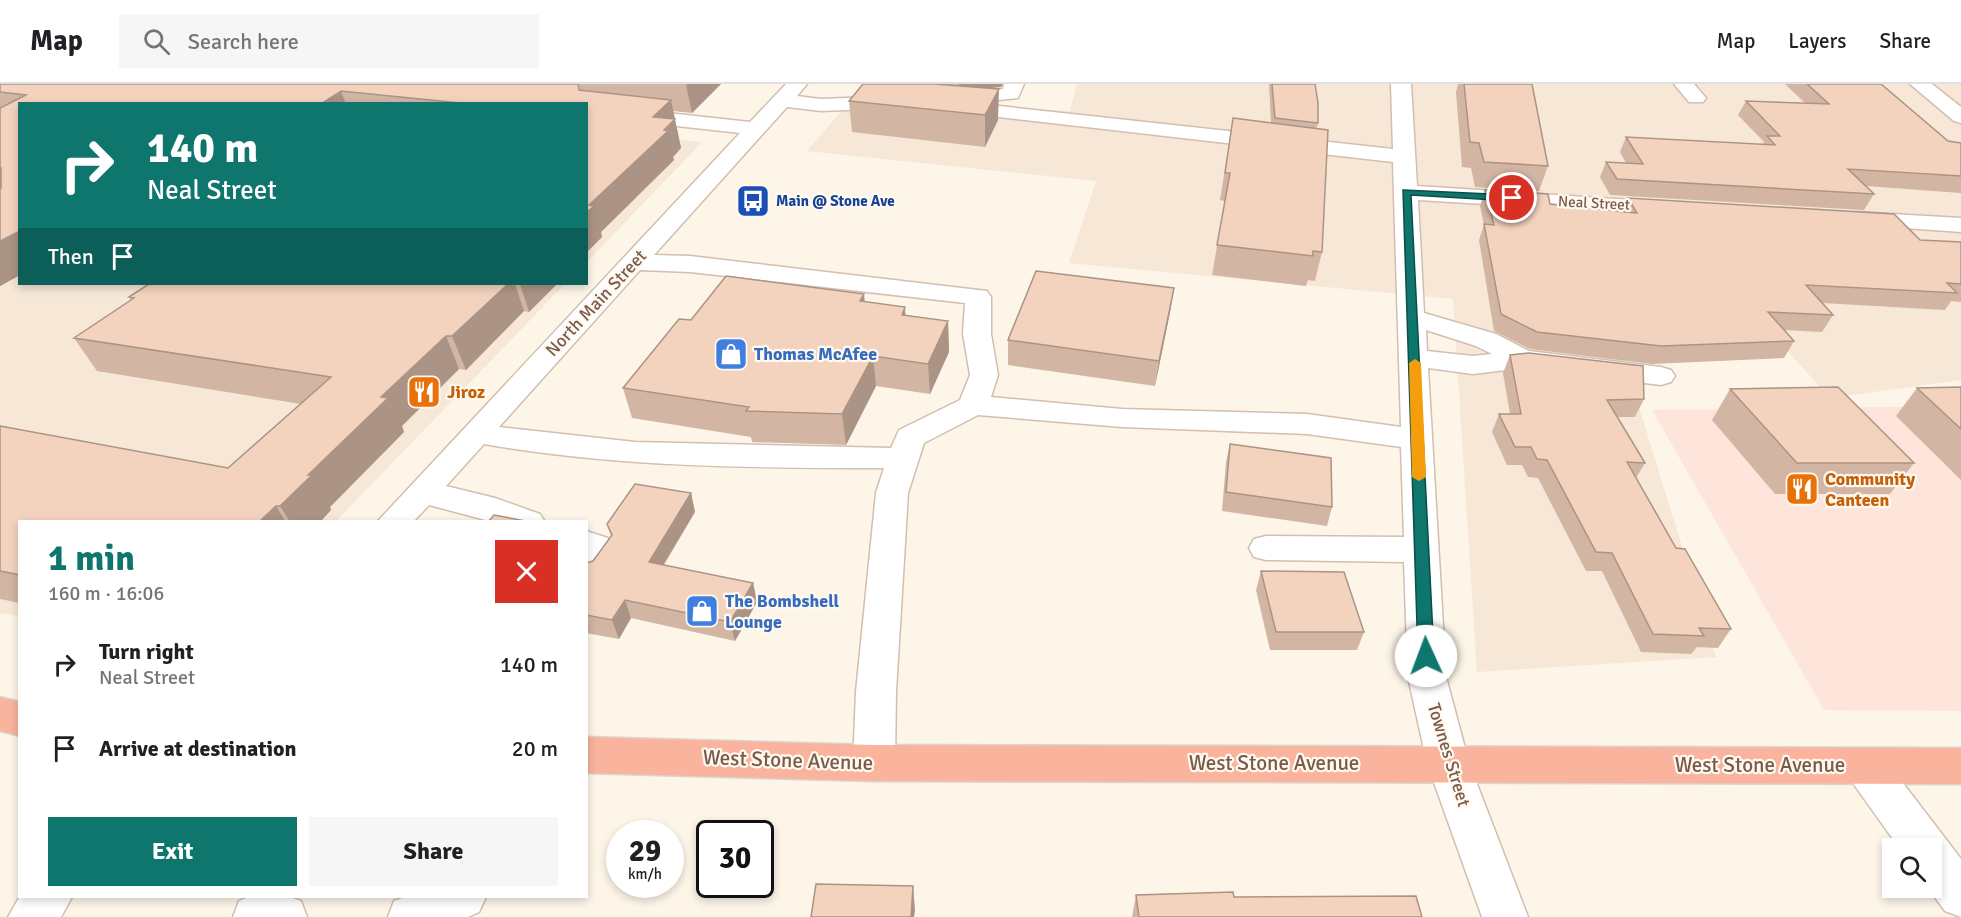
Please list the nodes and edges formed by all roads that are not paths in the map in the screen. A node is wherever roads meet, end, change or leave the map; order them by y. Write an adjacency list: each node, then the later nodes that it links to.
1 (1014, 84): 6 (street)
2 (1401, 84): 10 (street, Townes Street)
3 (1920, 84): 8 (street)
4 (794, 89): 5 (street); 6 (street); 9 (street, North Main Street)
5 (895, 92)
6 (928, 101): 10 (street)
7 (588, 110): 9 (street)
8 (1961, 117)
9 (756, 129): 15 (street, North Main Street)
10 (1404, 158): 11 (street, Townes Street)
11 (1406, 192): 12 (street, Neal Street); 16 (street, Townes Street)
12 (1690, 209)
13 (1833, 218): 14 (street)
14 (1961, 225)
15 (633, 262): 20 (street); 21 (street, North Main Street)
16 (1413, 318): 17 (street, Townes Street); 18 (street)
17 (1415, 358): 18 (street); 22 (street, Townes Street)
18 (1522, 359): 19 (street)
19 (1661, 376)
20 (974, 405): 22 (street); 23 (street)
21 (476, 434): 23 (street); 24 (street, North Main Street)
22 (1418, 439): 29 (street, Townes Street)
23 (904, 458): 34 (street)
24 (422, 492): 25 (street, North Main Street); 26 (street)
25 (396, 520)
26 (522, 520)
27 (588, 544): 30 (street)
28 (1266, 548): 29 (street)
29 (1422, 550): 35 (street, Townes Street)
30 (588, 566)
31 (0, 714): 32 (highway)
32 (18, 718)
33 (588, 755): 34 (highway, West Stone Avenue)
34 (874, 763): 35 (highway, West Stone Avenue)
35 (1448, 763): 36 (highway, West Stone Avenue); 47 (street, Townes Street)
36 (1865, 766): 37 (highway, West Stone Avenue); 38 (street)
37 (1961, 766)
38 (1918, 838)
39 (1942, 870): 40 (street)
40 (1961, 896)
41 (48, 898): 43 (street)
42 (461, 898): 46 (street)
43 (31, 917)
44 (256, 917): 45 (street)
45 (284, 917)
46 (411, 917)
47 (1504, 917)

